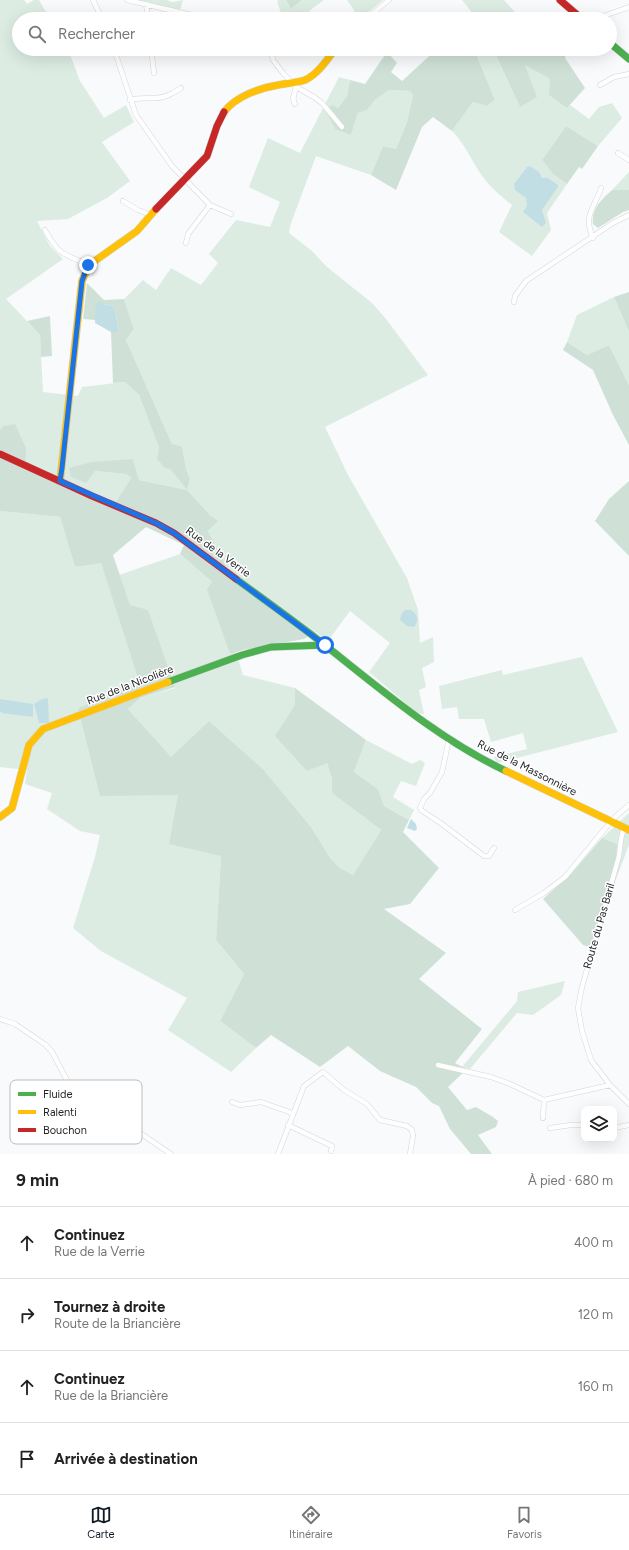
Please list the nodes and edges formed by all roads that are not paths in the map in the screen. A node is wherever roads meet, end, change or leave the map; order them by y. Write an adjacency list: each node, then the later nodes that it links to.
1 (93, 0): 7 (street)
2 (127, 0): 5 (street)
3 (389, 0): 10 (street)
4 (560, 0): 11 (street)
5 (146, 4): 8 (street); 9 (street)
6 (629, 7): 12 (street)
7 (99, 12)
8 (147, 12)
9 (180, 12)
10 (374, 12)
11 (574, 12)
12 (615, 12)
13 (617, 49): 18 (street)
14 (116, 56): 24 (street)
15 (153, 56): 19 (street)
16 (272, 56): 21 (street)
17 (329, 56): 21 (street)
18 (629, 59)
19 (154, 72)
20 (629, 74): 22 (street)
21 (294, 85): 25 (street); 26 (street); 29 (street)
22 (600, 85)
23 (181, 88): 24 (street)
24 (130, 100): 29 (street)
25 (295, 104)
26 (342, 127)
27 (618, 153): 28 (street)
28 (629, 160)
29 (185, 179): 32 (street); 34 (street)
30 (601, 188): 37 (street)
31 (122, 201): 34 (street)
32 (210, 206): 33 (street); 38 (street)
33 (231, 214)
34 (151, 215): 39 (street)
35 (629, 215): 37 (street)
36 (46, 230): 39 (street)
37 (593, 238): 40 (street)
38 (186, 243)
39 (88, 265): 42 (street)
40 (514, 302)
41 (0, 454): 42 (street, Rue de la Verrie)
42 (60, 481): 43 (street, Rue de la Verrie)
43 (325, 645): 44 (street, Rue de la Massonnière); 46 (street, Rue de la Nicolière)
44 (449, 739): 47 (street, Rue de la Massonnière); 49 (street)
45 (629, 805): 47 (street)
46 (0, 817)
47 (612, 821): 48 (street, Rue de la Massonnière); 50 (street)
48 (626, 828): 54 (street, Route du Pas Baril)
49 (494, 848)
50 (515, 910)
51 (0, 1019): 53 (street)
52 (438, 1065): 55 (street)
53 (67, 1080)
54 (610, 1085): 55 (street); 57 (street, Route du Pas Baril)
55 (544, 1100): 59 (street)
56 (232, 1102): 58 (street)
57 (629, 1104)
58 (292, 1113): 60 (street); 69 (street)
59 (543, 1118)
60 (288, 1125): 66 (street); 68 (street)
61 (629, 1125): 63 (street)
62 (581, 1126): 64 (street)
63 (617, 1127)
64 (550, 1128)
65 (142, 1134): 67 (street)
66 (331, 1151)
67 (171, 1154)
68 (278, 1154)
69 (410, 1154)

